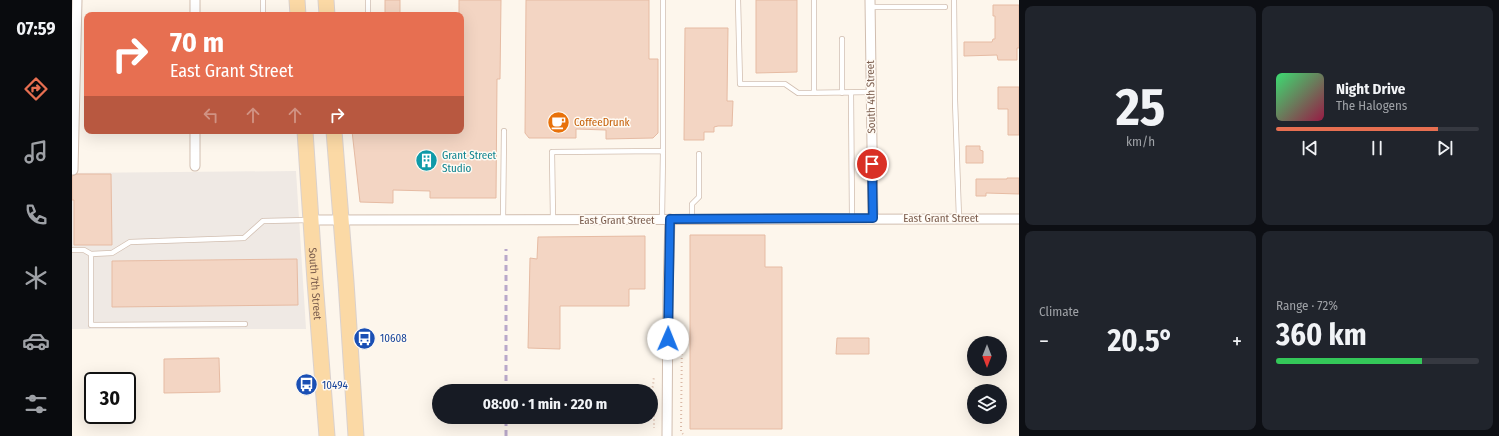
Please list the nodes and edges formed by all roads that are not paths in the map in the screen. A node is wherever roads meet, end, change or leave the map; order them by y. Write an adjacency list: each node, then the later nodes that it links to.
1 (77, 0): 18 (street)
2 (195, 0): 13 (street)
3 (263, 0): 14 (lane)
4 (297, 0): 15 (main road)
5 (326, 0): 16 (main road)
6 (368, 0): 17 (lane)
7 (663, 0): 28 (lane)
8 (738, 0): 21 (lane)
9 (814, 0): 21 (lane)
10 (954, 0): 34 (lane)
11 (870, 4): 12 (lane); 20 (street, South 4th Street)
12 (945, 7)
13 (195, 12)
14 (263, 12)
15 (298, 12)
16 (327, 12)
17 (368, 12)
18 (74, 33): 31 (street)
19 (842, 39): 22 (lane)
20 (871, 92): 23 (lane); 33 (street, South 4th Street)
21 (814, 93): 22 (lane)
22 (842, 93): 23 (lane)
23 (851, 93): 32 (lane)
24 (504, 131): 40 (lane)
25 (195, 134): 30 (street)
26 (305, 134): 39 (main road, South 7th Street)
27 (334, 134): 35 (main road)
28 (663, 151): 36 (lane); 41 (lane)
29 (700, 154): 37 (lane)
30 (195, 166)
31 (73, 170)
32 (852, 218): 33 (street, East Grant Street); 37 (street, East Grant Street)
33 (873, 218): 34 (street, East Grant Street)
34 (959, 218): 38 (street, East Grant Street)
35 (341, 219): 39 (street, East Grant Street); 40 (street, East Grant Street); 46 (main road)
36 (666, 219): 37 (street, East Grant Street); 41 (street, East Grant Street); 47 (street)
37 (692, 219)
38 (1019, 219)
39 (311, 220): 43 (lane); 45 (main road, South 7th Street)
40 (503, 220): 41 (street, East Grant Street)
41 (553, 220)
42 (72, 250): 43 (lane)
43 (91, 254): 44 (lane)
44 (245, 324)
45 (327, 436)
46 (356, 436)
47 (668, 436)

